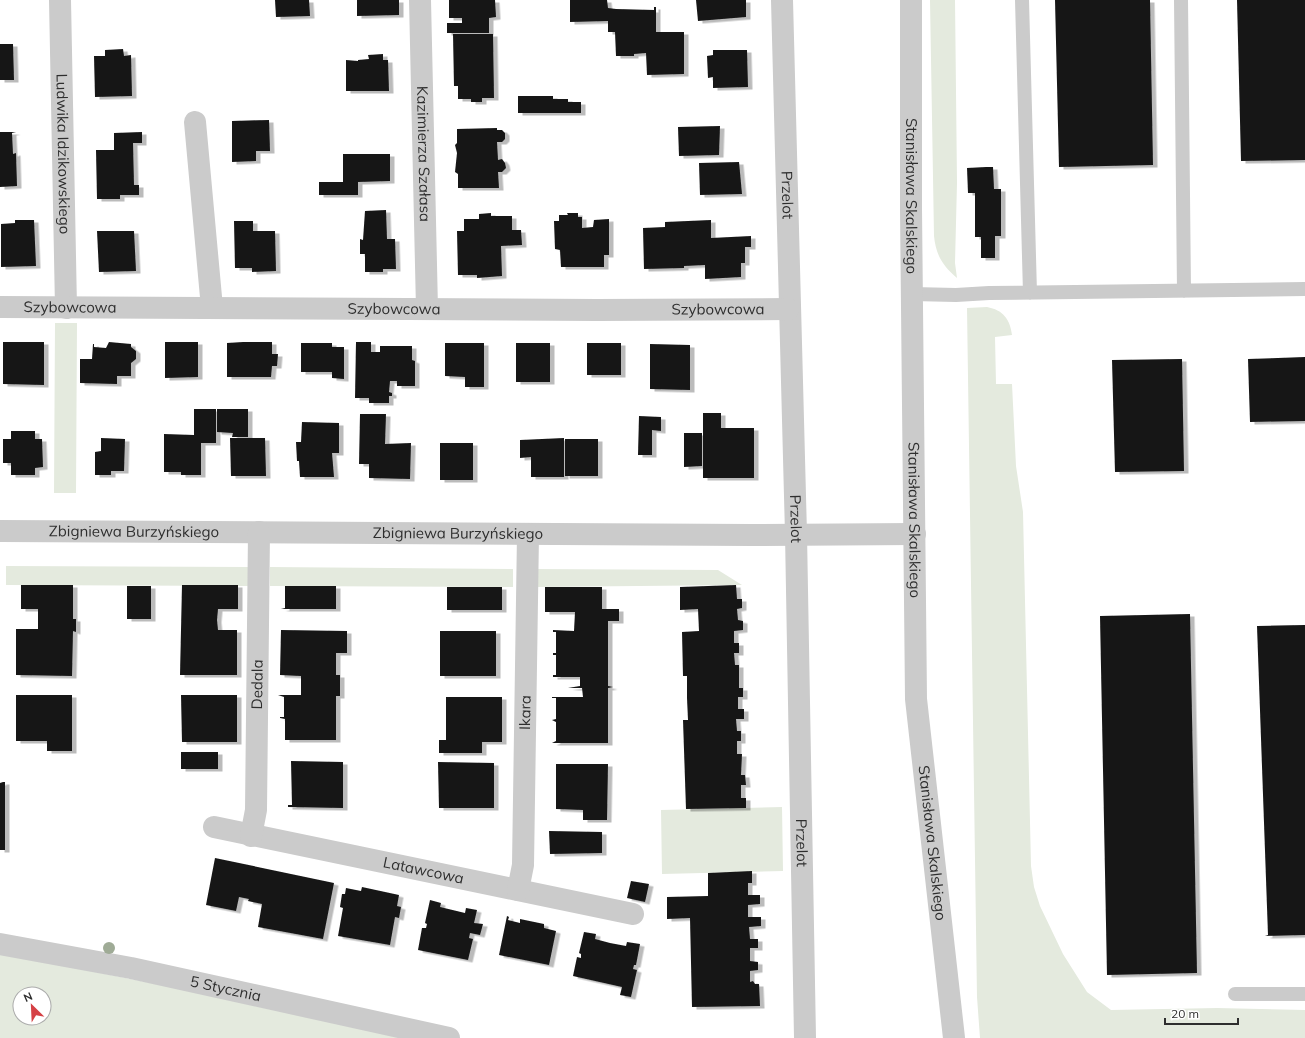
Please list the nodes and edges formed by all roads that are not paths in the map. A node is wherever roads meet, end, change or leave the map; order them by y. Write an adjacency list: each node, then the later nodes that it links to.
1 (60, 0): 13 (street, Ludwika Idzikowskiego)
2 (420, 0): 15 (street, Kazimierza Szałasa)
3 (782, 0): 16 (street, Przelot)
4 (911, 0): 11 (street, Stanisława Skalskiego)
5 (1022, 0): 10 (lane)
6 (1181, 0): 9 (lane)
7 (195, 122): 14 (street)
8 (1305, 289): 9 (lane)
9 (1184, 291): 10 (lane)
10 (1030, 293): 11 (lane)
11 (912, 294): 21 (street, Stanisława Skalskiego)
12 (0, 307): 13 (street, Szybowcowa)
13 (66, 308): 14 (street, Szybowcowa)
14 (212, 308): 15 (street, Szybowcowa)
15 (427, 309): 16 (street, Szybowcowa)
16 (788, 309): 20 (street, Przelot)
17 (0, 531): 18 (street, Zbigniewa Burzyńskiego)
18 (259, 532): 19 (street, Zbigniewa Burzyńskiego); 23 (street, Dedala)
19 (528, 534): 20 (street, Zbigniewa Burzyńskiego); 24 (street, Ikara)
20 (796, 534): 21 (street, Zbigniewa Burzyńskiego); 30 (street, Przelot)
21 (915, 534): 31 (street, Stanisława Skalskiego)
22 (214, 827): 23 (street, Latawcowa)
23 (250, 836): 24 (street, Latawcowa)
24 (518, 890): 25 (street, Latawcowa)
25 (633, 914)
26 (0, 944): 29 (street, 5 Stycznia)
27 (1235, 994): 28 (lane)
28 (1305, 994)
29 (449, 1038)
30 (805, 1038)
31 (954, 1038)

